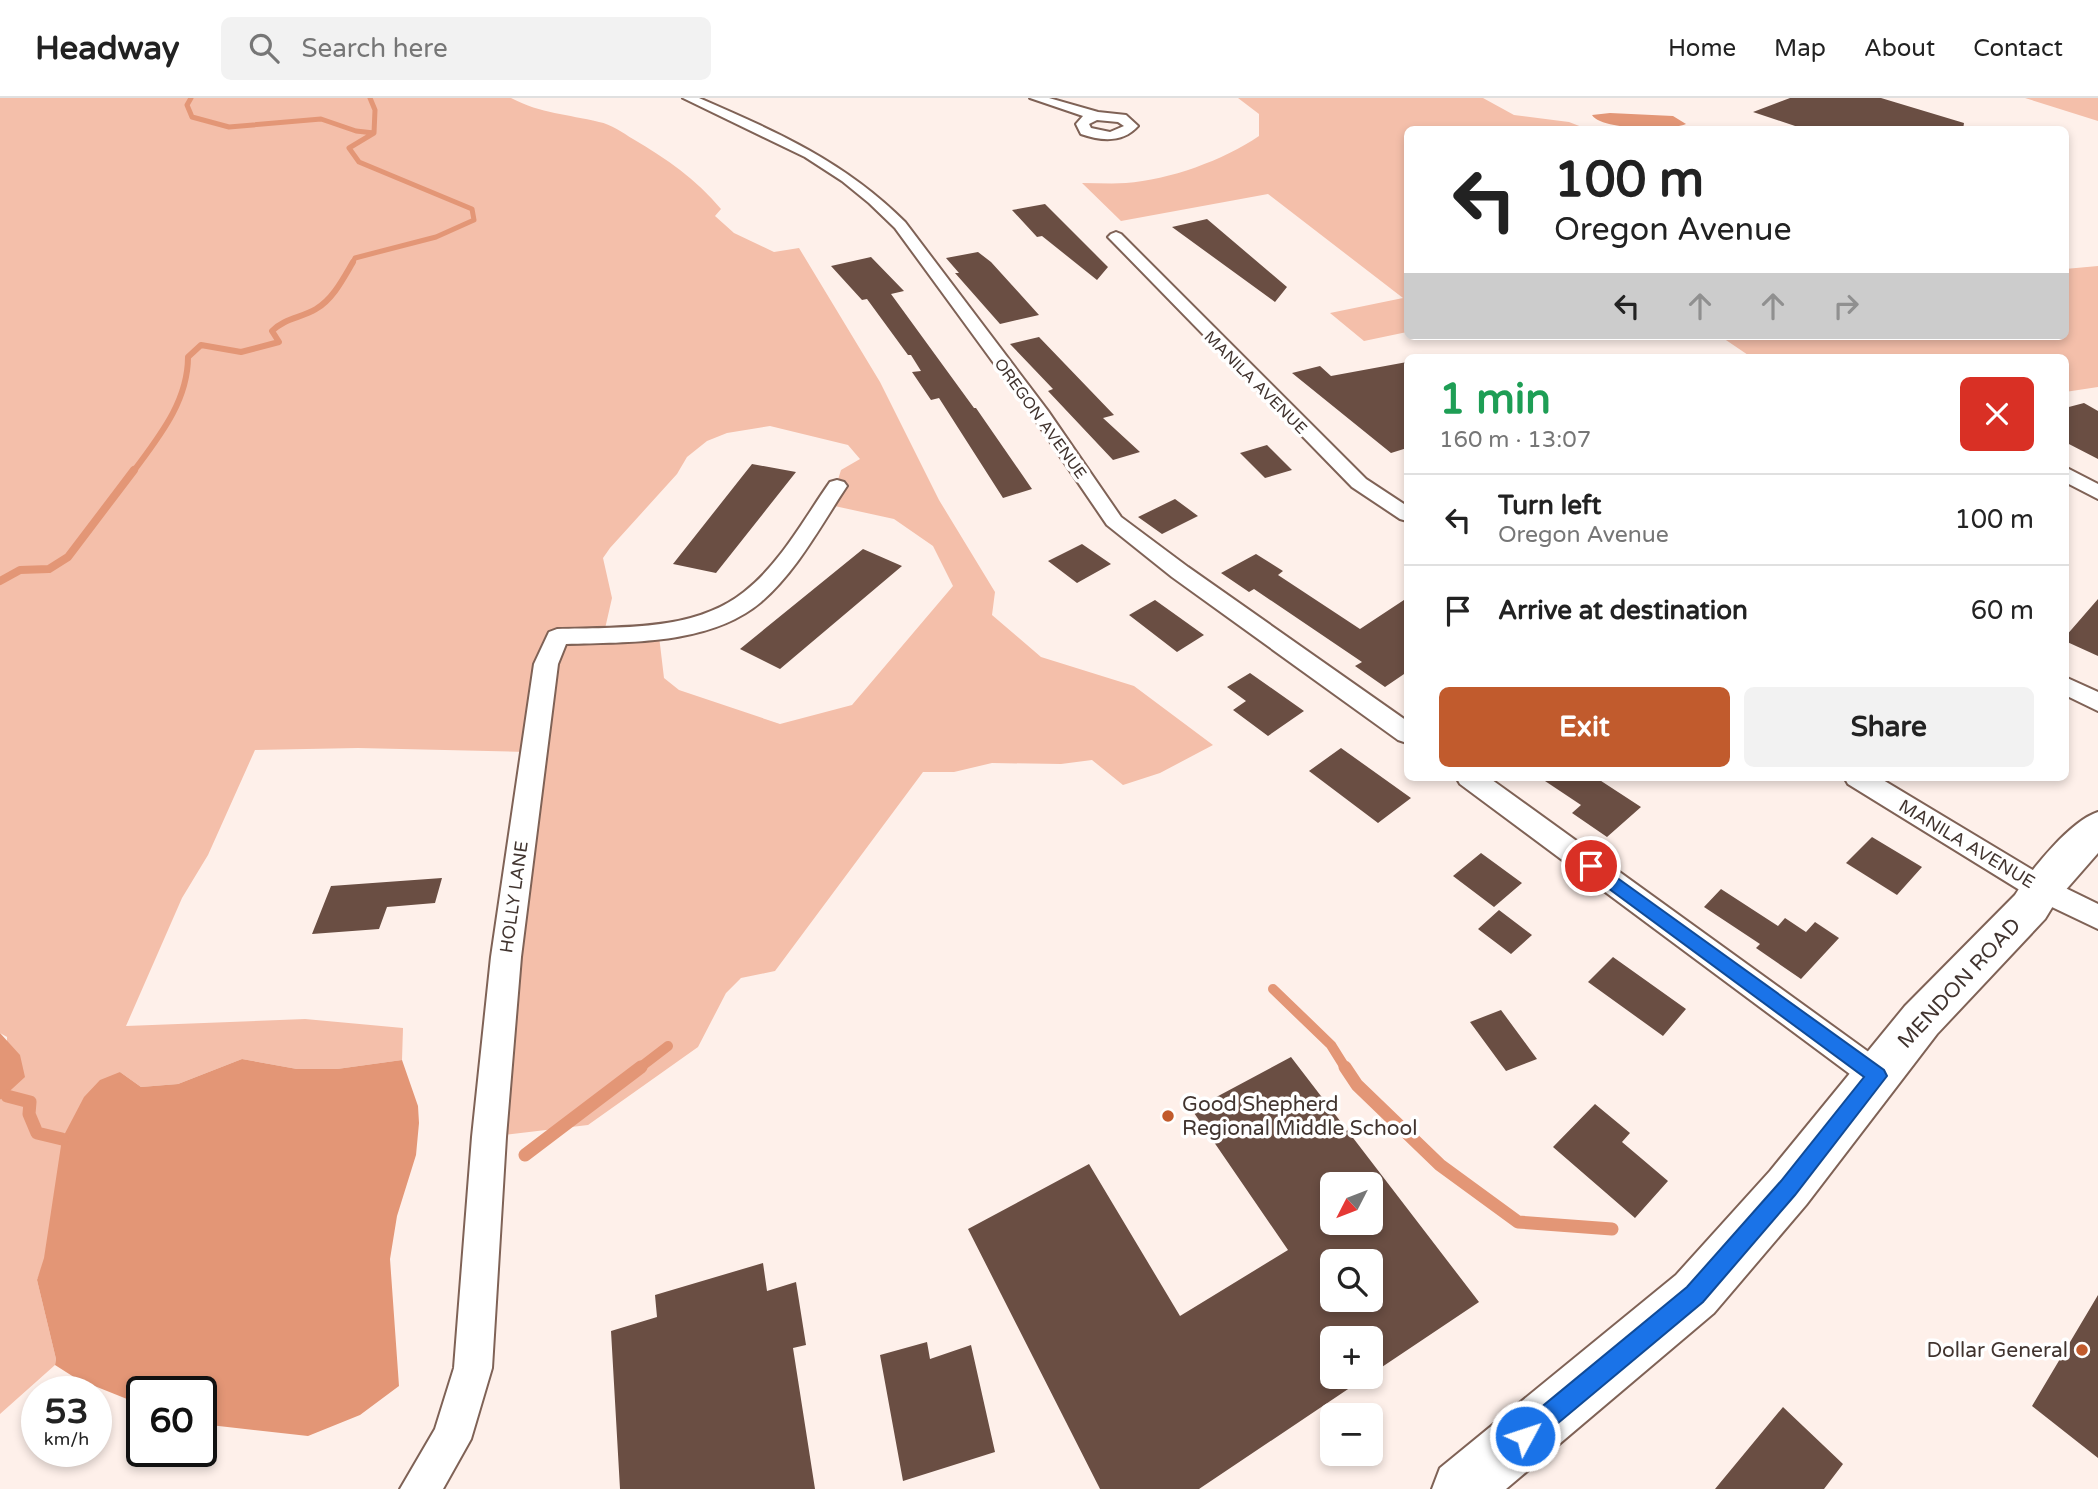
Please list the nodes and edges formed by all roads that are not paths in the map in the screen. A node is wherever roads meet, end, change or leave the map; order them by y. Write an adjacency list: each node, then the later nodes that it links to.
1 (688, 98): 11 (street, OREGON AVENUE)
2 (1036, 98): 3 (street)
3 (1097, 116)
4 (1116, 237): 8 (street, MANILA AVENUE)
5 (2069, 475): 7 (street)
6 (836, 486): 18 (street, HOLLY LANE)
7 (2098, 493)
8 (1404, 513)
9 (2069, 687): 10 (street)
10 (2098, 702)
11 (1404, 732)
12 (1474, 781): 17 (street)
13 (1864, 781): 15 (street, MANILA AVENUE)
14 (2098, 827): 15 (main road, MENDON ROAD)
15 (2041, 889): 16 (street, MANILA AVENUE); 17 (main road, MENDON ROAD)
16 (2098, 917)
17 (1877, 1076): 19 (main road, MENDON ROAD)
18 (419, 1489)
19 (1461, 1489)

